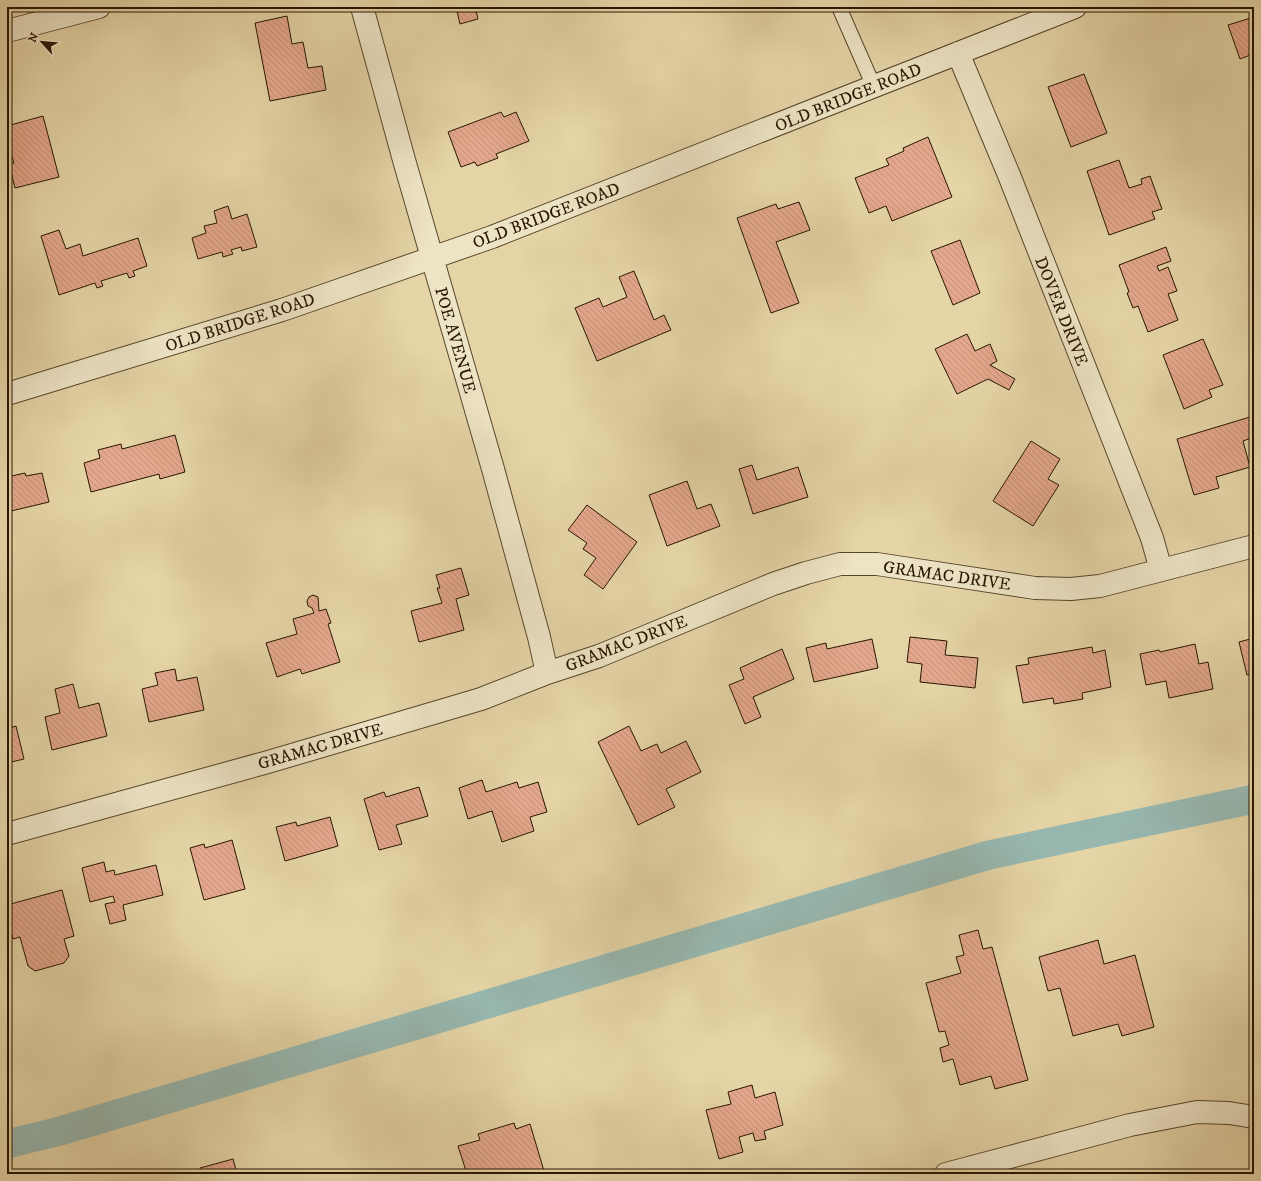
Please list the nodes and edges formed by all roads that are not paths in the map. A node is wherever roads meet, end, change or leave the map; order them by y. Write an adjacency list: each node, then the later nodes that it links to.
1 (99, 7): 5 (street)
2 (362, 7): 8 (street, POE AVENUE)
3 (839, 7): 7 (lane)
4 (1075, 7): 6 (street, OLD BRIDGE ROAD)
5 (7, 31)
6 (958, 54): 7 (street, OLD BRIDGE ROAD); 11 (street, DOVER DRIVE)
7 (874, 87): 8 (street, OLD BRIDGE ROAD)
8 (433, 257): 9 (street, OLD BRIDGE ROAD); 12 (street, POE AVENUE)
9 (7, 394)
10 (1254, 546): 11 (street, GRAMAC DRIVE)
11 (1161, 570): 12 (street, GRAMAC DRIVE)
12 (546, 673): 13 (street, GRAMAC DRIVE)
13 (7, 834)
14 (1254, 1117): 15 (street)
15 (946, 1174)

